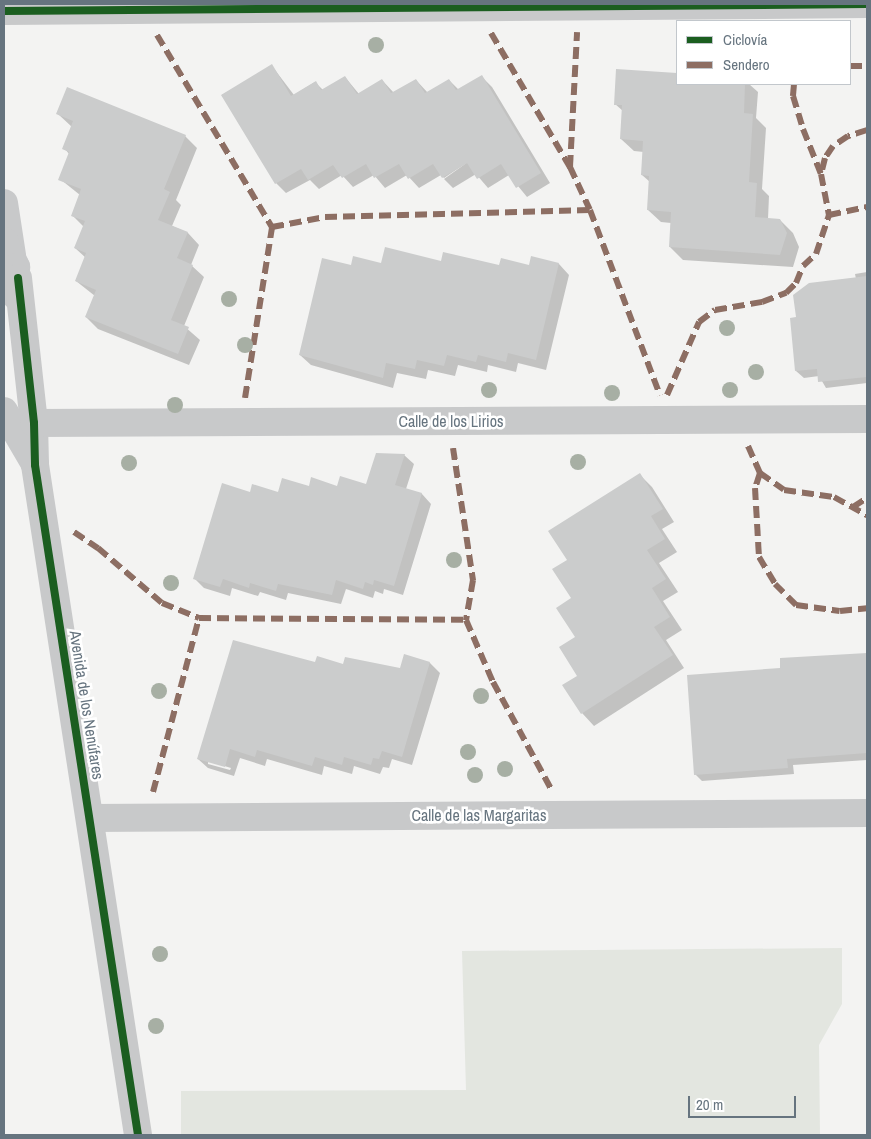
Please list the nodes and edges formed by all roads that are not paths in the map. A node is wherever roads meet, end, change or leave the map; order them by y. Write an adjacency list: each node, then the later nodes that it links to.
1 (867, 4): 2 (street)
2 (82, 7): 3 (street)
3 (4, 11)
4 (4, 203): 5 (street, Avenida de los Nenúfares)
5 (11, 258): 6 (street); 9 (street, Avenida de los Nenúfares)
6 (4, 322)
7 (4, 411): 10 (street, Avenida de los Nenúfares)
8 (867, 419): 9 (street, Calle de los Lirios)
9 (34, 423): 10 (street, Avenida de los Nenúfares)
10 (35, 465): 12 (street, Avenida de los Nenúfares)
11 (867, 812): 12 (street, Calle de las Margaritas)
12 (90, 818): 13 (street, Avenida de los Nenúfares)
13 (138, 1135)

